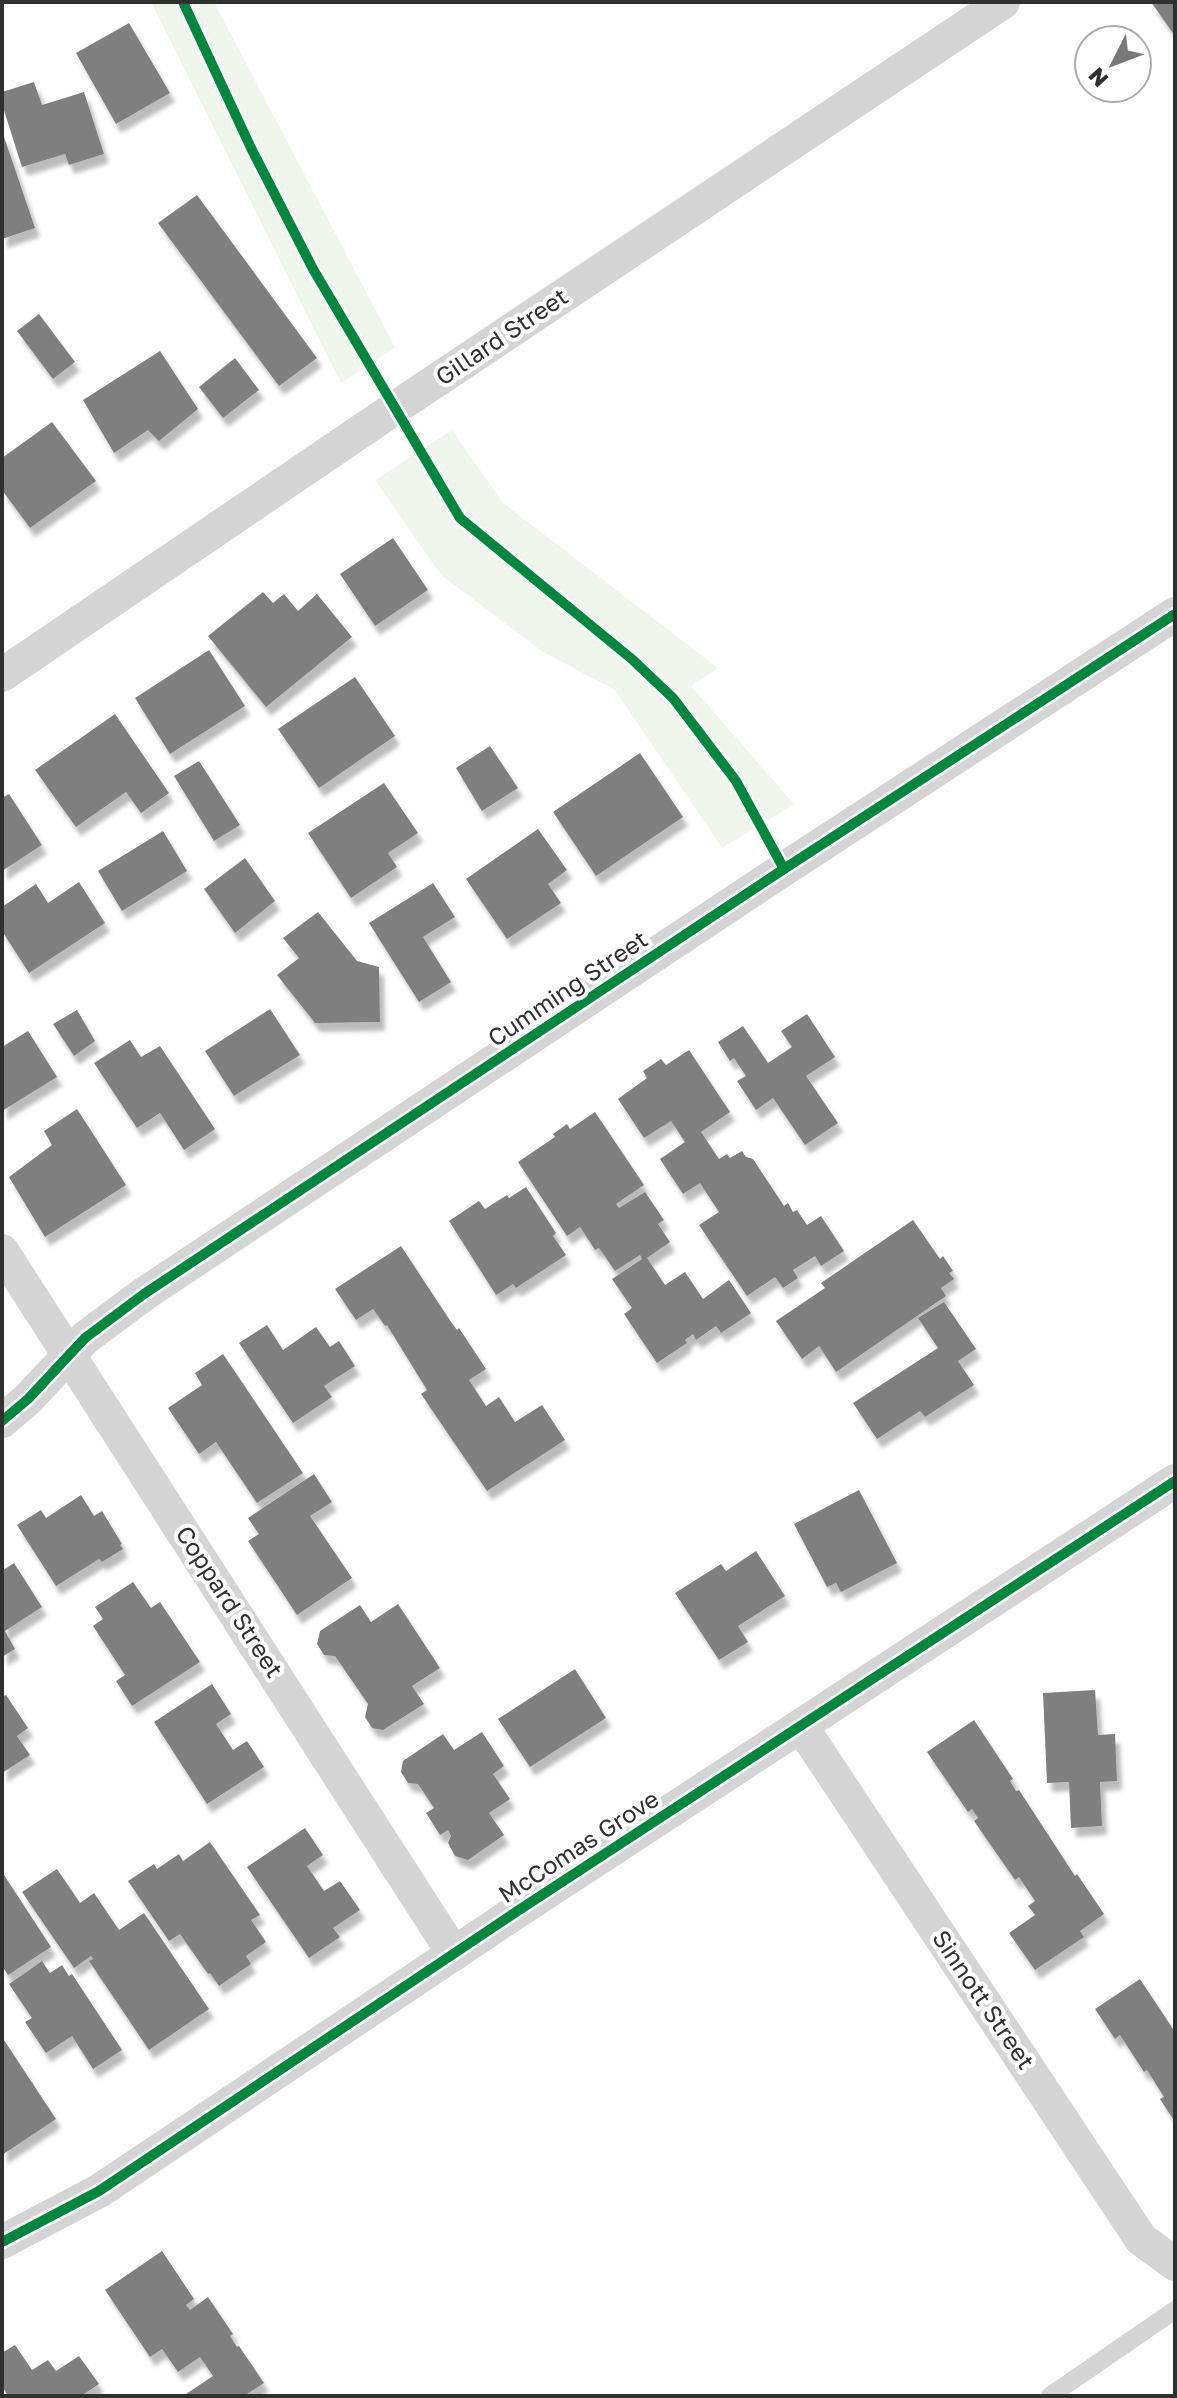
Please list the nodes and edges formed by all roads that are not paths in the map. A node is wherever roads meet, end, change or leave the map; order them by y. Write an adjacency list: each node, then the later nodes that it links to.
1 (1003, 2): 3 (street, Gillard Street)
2 (1175, 614): 5 (street, Cumming Street)
3 (2, 675)
4 (2, 1251): 5 (street, Coppard Street)
5 (68, 1355): 6 (street, Cumming Street); 9 (street, Coppard Street)
6 (2, 1421)
7 (1175, 1481): 8 (street, McComas Grove)
8 (801, 1726): 9 (street, McComas Grove); 11 (street, Sinnott Street)
9 (454, 1954): 10 (street, McComas Grove)
10 (2, 2242)
11 (1175, 2264)
12 (1175, 2310): 13 (lane)
13 (1050, 2396)

